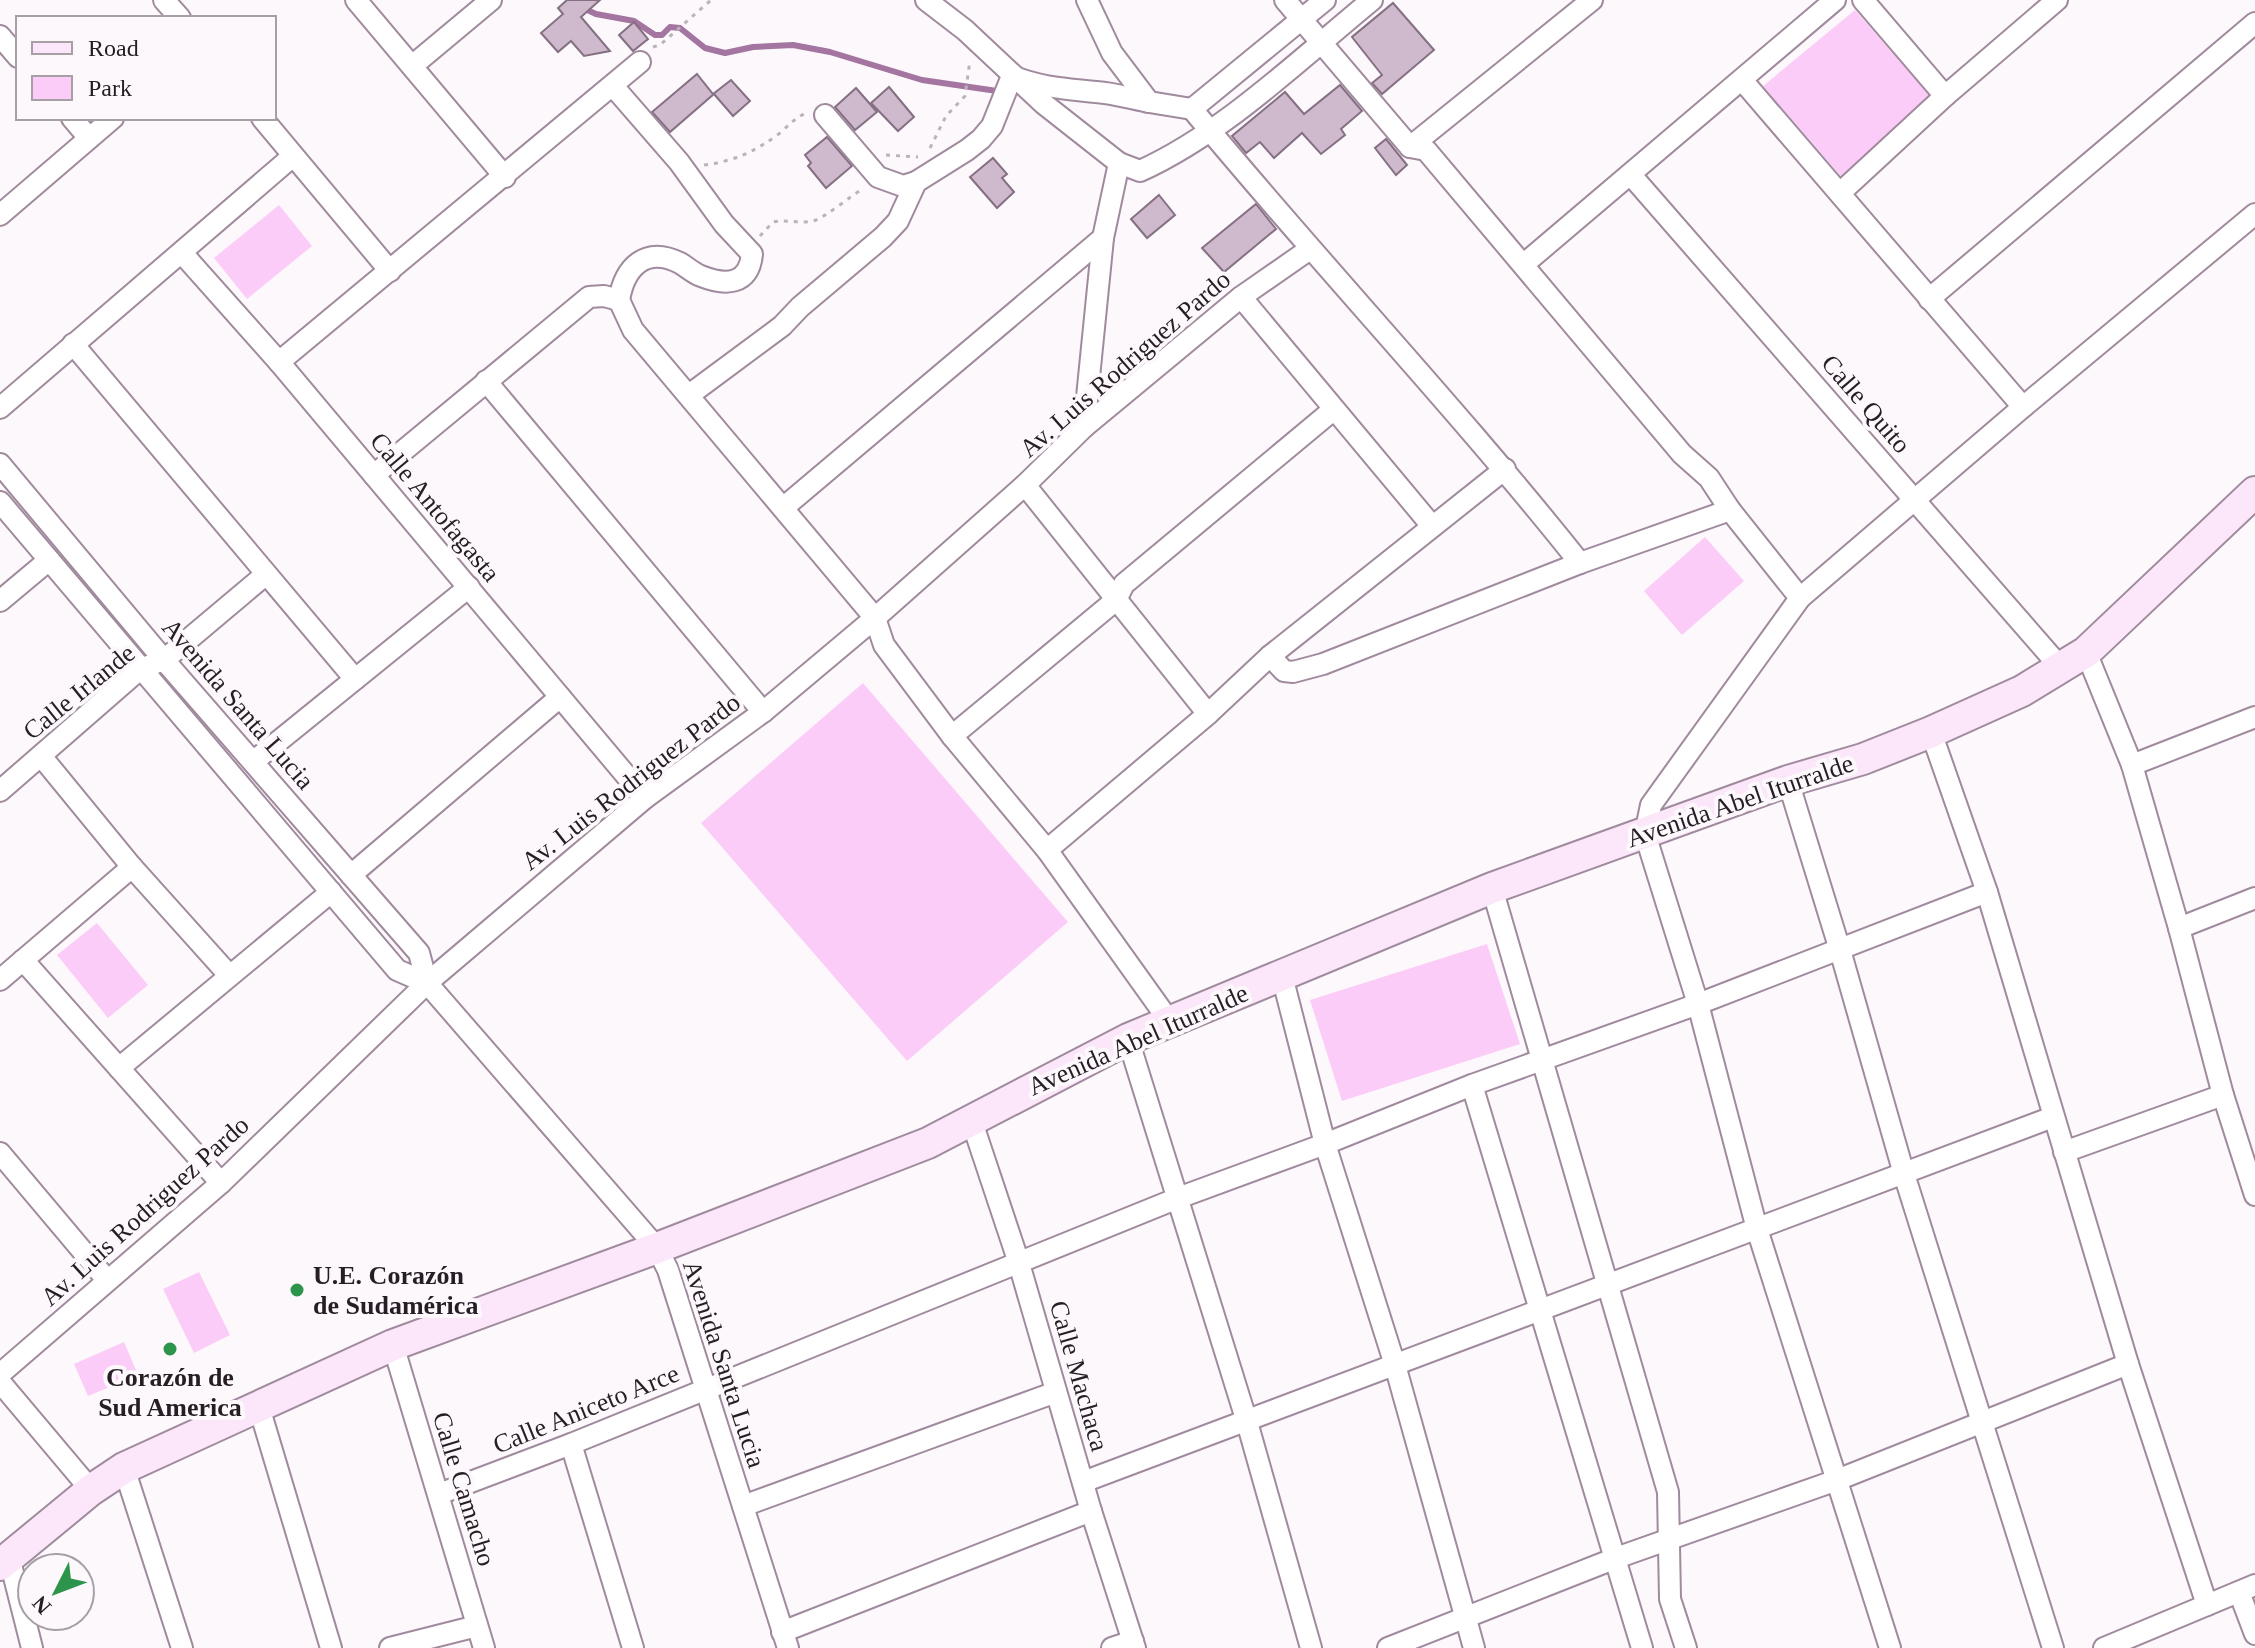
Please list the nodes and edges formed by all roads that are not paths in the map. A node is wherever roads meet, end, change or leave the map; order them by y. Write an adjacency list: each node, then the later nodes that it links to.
1 (164, 0): 13 (street)
2 (356, 0): 20 (street)
3 (491, 0): 20 (street)
4 (926, 0): 21 (street)
5 (1087, 0): 25 (street)
6 (1285, 0): 14 (street)
7 (1325, 0): 14 (street)
8 (1372, 0): 17 (street)
9 (1592, 0): 33 (street)
10 (1835, 0): 22 (street)
11 (1863, 0): 24 (street)
12 (2054, 1): 24 (street)
13 (178, 16)
14 (1301, 20): 17 (street); 26 (street)
15 (2255, 23): 48 (street)
16 (0, 36): 18 (street)
17 (1322, 41): 31 (street); 33 (street)
18 (16, 55)
19 (640, 62): 23 (street)
20 (412, 66): 37 (street)
21 (1012, 76): 25 (street); 35 (street); 38 (street)
22 (1742, 80): 36 (street); 39 (street)
23 (613, 86): 37 (street); 49 (street)
24 (1945, 96): 39 (street)
25 (1149, 102): 26 (street)
26 (1192, 109): 31 (street)
27 (825, 115): 38 (street)
28 (74, 120): 32 (street)
29 (111, 120): 32 (street)
30 (264, 120): 34 (street)
31 (1211, 131): 35 (street); 43 (street)
32 (89, 138): 41 (street)
33 (1410, 147): 45 (street)
34 (293, 156): 44 (street); 46 (street)
35 (1119, 163): 42 (street)
36 (1631, 175): 45 (street); 63 (street, Calle Quito)
37 (505, 177): 46 (street)
38 (916, 182): 53 (street)
39 (1840, 193): 48 (street)
40 (2255, 214): 54 (street)
41 (0, 215)
42 (1103, 238): 57 (street); 65 (street)
43 (1310, 249): 47 (street, Av. Luis Rodriguez Pardo); 59 (street)
44 (182, 253): 50 (street); 51 (street, Calle Antofagasta)
45 (1524, 264): 66 (street)
46 (390, 271): 51 (street)
47 (1241, 297): 56 (street); 57 (street, Av. Luis Rodriguez Pardo)
48 (1929, 299): 54 (street)
49 (619, 300): 52 (street); 53 (street)
50 (73, 344): 55 (street); 70 (street)
51 (279, 362): 60 (street, Calle Antofagasta)
52 (486, 381): 60 (street); 83 (street)
53 (689, 395): 65 (street)
54 (2023, 407): 63 (street)
55 (0, 408)
56 (1333, 410): 67 (street); 73 (street)
57 (1084, 427): 61 (street, Av. Luis Rodriguez Pardo)
58 (0, 464): 78 (street, Avenida Santa Lucia)
59 (1505, 469): 67 (street); 69 (street)
60 (374, 475): 71 (street, Calle Antofagasta)
61 (1025, 485): 73 (street); 75 (street, Av. Luis Rodriguez Pardo)
62 (2255, 492): 76 (street, Avenida Abel Iturralde)
63 (1917, 501): 72 (street); 79 (street, Calle Quito)
64 (0, 502): 68 (street, Avenida Santa Lucia)
65 (783, 508): 75 (street)
66 (1730, 510): 69 (street); 72 (street)
67 (1432, 526): 77 (street)
68 (49, 560): 74 (street); 80 (street, Avenida Santa Lucia)
69 (1580, 563): 77 (street)
70 (265, 575): 78 (street, Calle Irlande); 81 (street)
71 (469, 587): 81 (street); 82 (street, Calle Antofagasta)
72 (1800, 598): 94 (street)
73 (1116, 600): 84 (street); 87 (street)
74 (0, 601)
75 (875, 618): 83 (street, Av. Luis Rodriguez Pardo); 87 (street)
76 (2086, 652): 79 (street, Avenida Abel Iturralde); 90 (street)
77 (1270, 656): 84 (street)
78 (164, 660): 80 (street, Calle Irlande); 89 (street, Avenida Santa Lucia)
79 (2061, 668): 86 (street, Avenida Abel Iturralde)
80 (140, 669): 88 (street, Calle Irlande); 99 (street, Avenida Santa Lucia)
81 (355, 679): 89 (street)
82 (560, 697): 93 (street, Calle Antofagasta); 97 (street)
83 (763, 712): 93 (street, Av. Luis Rodriguez Pardo)
84 (1208, 714): 95 (street)
85 (2255, 717): 90 (street)
86 (1931, 732): 91 (street, Avenida Abel Iturralde); 100 (street)
87 (952, 736): 95 (street)
88 (41, 756): 92 (street, Calle Irlande); 96 (street)
89 (254, 761): 97 (street, Avenida Santa Lucia)
90 (2132, 765): 102 (street)
91 (1788, 781): 94 (street, Avenida Abel Iturralde); 103 (street)
92 (0, 791)
93 (645, 798): 108 (street, Av. Luis Rodriguez Pardo)
94 (1645, 834): 98 (street, Avenida Abel Iturralde); 109 (street)
95 (1047, 850): 110 (street)
96 (132, 867): 104 (street); 105 (street)
97 (351, 875): 108 (street, Avenida Santa Lucia)
98 (1492, 888): 106 (street, Avenida Abel Iturralde); 112 (street)
99 (331, 892): 105 (street); 108 (street, Avenida Santa Lucia)
100 (1987, 892): 103 (street, Calle Aniceto Arce); 116 (street)
101 (2255, 898): 102 (street)
102 (2179, 928): 115 (street)
103 (1840, 950): 109 (street, Calle Aniceto Arce); 121 (street)
104 (23, 960): 107 (street); 113 (street)
105 (229, 975): 113 (street)
106 (1282, 976): 110 (street, Avenida Abel Iturralde); 118 (street)
107 (0, 980)
108 (427, 983): 122 (street, Av. Luis Rodriguez Pardo); 126 (street, Avenida Santa Lucia)
109 (1698, 1004): 112 (street, Calle Aniceto Arce); 125 (street)
110 (1170, 1022): 111 (street, Avenida Abel Iturralde)
111 (1128, 1039): 117 (street, Avenida Abel Iturralde); 124 (street)
112 (1543, 1062): 114 (street, Calle Aniceto Arce); 129 (street)
113 (119, 1068): 122 (street)
114 (1472, 1085): 118 (street, Calle Aniceto Arce); 130 (street)
115 (2223, 1095): 119 (street); 123 (street)
116 (2053, 1117): 119 (street); 121 (street)
117 (971, 1119): 126 (street, Avenida Abel Iturralde); 127 (street, Calle Machaca)
118 (1325, 1144): 124 (street, Calle Aniceto Arce); 133 (street)
119 (2064, 1152): 132 (street)
120 (0, 1153): 128 (street)
121 (1904, 1174): 125 (street); 139 (street)
122 (221, 1183): 128 (street, Av. Luis Rodriguez Pardo)
123 (2255, 1195)
124 (1178, 1198): 127 (street, Calle Aniceto Arce); 140 (street)
125 (1757, 1229): 129 (street); 143 (street)
126 (657, 1248): 131 (street, Avenida Abel Iturralde); 136 (street, Avenida Santa Lucia)
127 (1018, 1260): 136 (street, Calle Aniceto Arce); 137 (street, Calle Machaca)
128 (107, 1280): 134 (street, Av. Luis Rodriguez Pardo)
129 (1609, 1283): 130 (street); 149 (street)
130 (1539, 1310): 133 (street); 150 (street)
131 (393, 1345): 138 (street, Avenida Abel Iturralde); 146 (street, Calle Camacho)
132 (2128, 1364): 139 (street); 153 (street)
133 (1395, 1365): 140 (street); 154 (street)
134 (0, 1374)
135 (0, 1382): 145 (street)
136 (706, 1389): 141 (street, Calle Aniceto Arce); 147 (street, Avenida Santa Lucia)
137 (1056, 1392): 144 (street, Calle Machaca); 147 (street)
138 (259, 1407): 142 (street, Avenida Abel Iturralde); 161 (street)
139 (1981, 1421): 143 (street); 172 (street)
140 (1247, 1422): 144 (street); 166 (street)
141 (571, 1444): 146 (street, Calle Aniceto Arce); 164 (street)
142 (124, 1468): 145 (street, Avenida Abel Iturralde); 160 (street)
143 (1837, 1480): 149 (street); 171 (street)
144 (1083, 1482): 148 (street, Calle Machaca)
145 (91, 1490): 151 (street, Avenida Abel Iturralde)
146 (439, 1494): 155 (street, Calle Camacho)
147 (743, 1506): 157 (street, Avenida Santa Lucia)
148 (1091, 1511): 157 (street); 158 (street, Calle Machaca)
149 (1670, 1538): 150 (street); 170 (street)
150 (1616, 1558): 154 (street); 169 (street)
151 (4, 1561): 159 (street)
152 (2247, 1588): 153 (street); 156 (street)
153 (2207, 1605): 173 (street)
154 (1465, 1619): 167 (street); 168 (street)
155 (477, 1626): 162 (street); 163 (street, Calle Camacho)
156 (2255, 1634)
157 (785, 1640)
158 (1134, 1644): 165 (street)
159 (32, 1648)
160 (182, 1648)
161 (331, 1648)
162 (390, 1648)
163 (484, 1648)
164 (633, 1648)
165 (1112, 1648)
166 (1311, 1648)
167 (1388, 1648)
168 (1474, 1648)
169 (1642, 1648)
170 (1686, 1648)
171 (1890, 1648)
172 (2053, 1648)
173 (2104, 1648)

